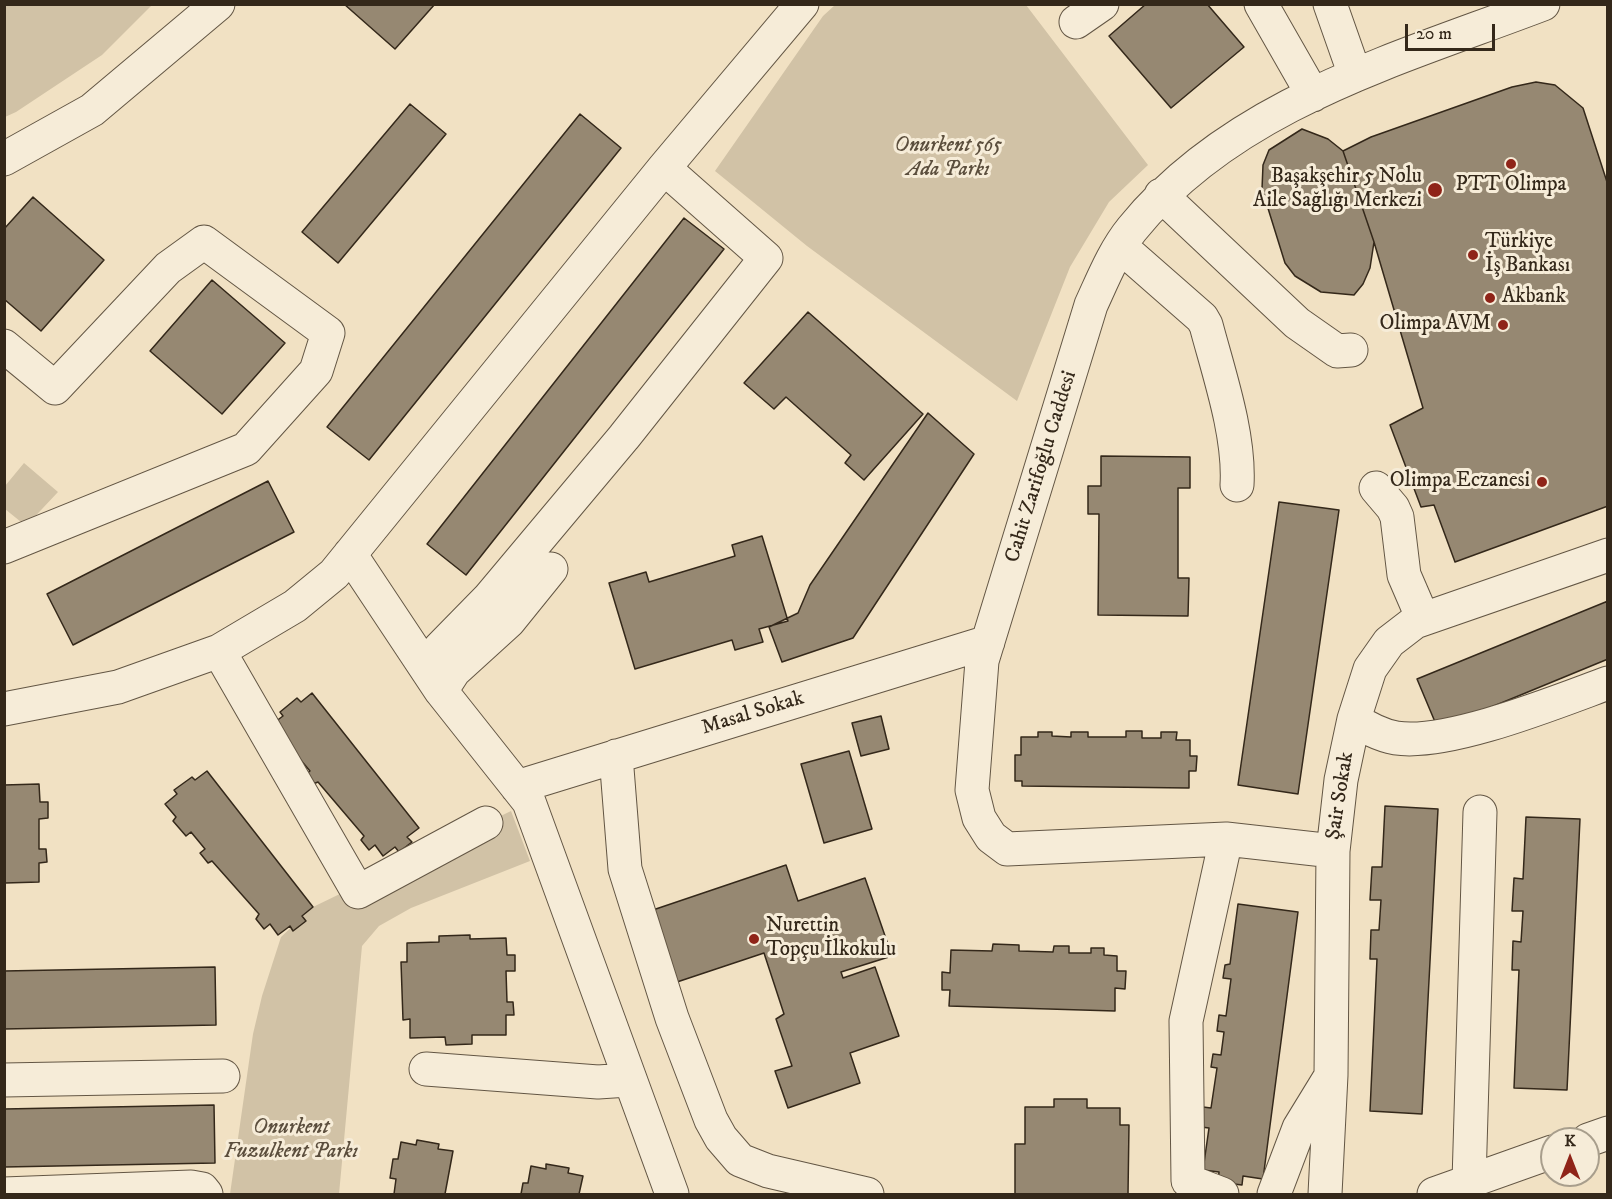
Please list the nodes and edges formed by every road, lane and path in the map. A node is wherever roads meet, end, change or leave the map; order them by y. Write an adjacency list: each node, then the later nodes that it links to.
1 (218, 4): 8 (street)
2 (802, 4): 9 (street)
3 (1261, 4): 7 (street)
4 (1330, 4): 6 (street)
5 (1543, 4): 6 (street, Cahit Zarifoğlu Caddesi)
6 (1355, 75): 7 (street, Cahit Zarifoğlu Caddesi)
7 (1313, 95): 10 (street, Cahit Zarifoğlu Caddesi)
8 (4, 159)
9 (664, 168): 17 (street); 23 (street)
10 (1161, 195): 11 (street, Cahit Zarifoğlu Caddesi); 13 (street)
11 (1121, 247): 14 (street); 21 (street, Cahit Zarifoğlu Caddesi)
12 (4, 346): 16 (street)
13 (1351, 350)
14 (1237, 485)
15 (1376, 488): 20 (street)
16 (4, 547)
17 (350, 554): 22 (street); 23 (street)
18 (1608, 555): 20 (street, Şair Sokak)
19 (551, 569): 23 (street)
20 (1423, 619): 26 (street, Şair Sokak)
21 (988, 642): 27 (street, Masal Sokak); 31 (street, Cahit Zarifoğlu Caddesi)
22 (219, 651): 25 (street); 30 (street)
23 (434, 681): 28 (street)
24 (1608, 683): 26 (street)
25 (5, 707)
26 (1354, 719): 32 (street, Şair Sokak)
27 (616, 756): 28 (street, Masal Sokak); 43 (street)
28 (517, 787): 37 (street)
29 (1480, 812): 39 (street)
30 (486, 823)
31 (1226, 839): 32 (street, Cahit Zarifoğlu Caddesi); 44 (street)
32 (1333, 851): 34 (street, Şair Sokak)
33 (426, 1069): 37 (street)
34 (1331, 1075): 45 (street); 46 (street, Şair Sokak)
35 (223, 1076): 36 (street)
36 (4, 1080)
37 (628, 1080): 42 (street)
38 (1540, 1156): 39 (street)
39 (1469, 1181): 47 (street)
40 (4, 1194): 41 (street)
41 (206, 1194)
42 (672, 1194)
43 (867, 1194)
44 (1222, 1194)
45 (1274, 1194)
46 (1324, 1194)
47 (1434, 1194)

